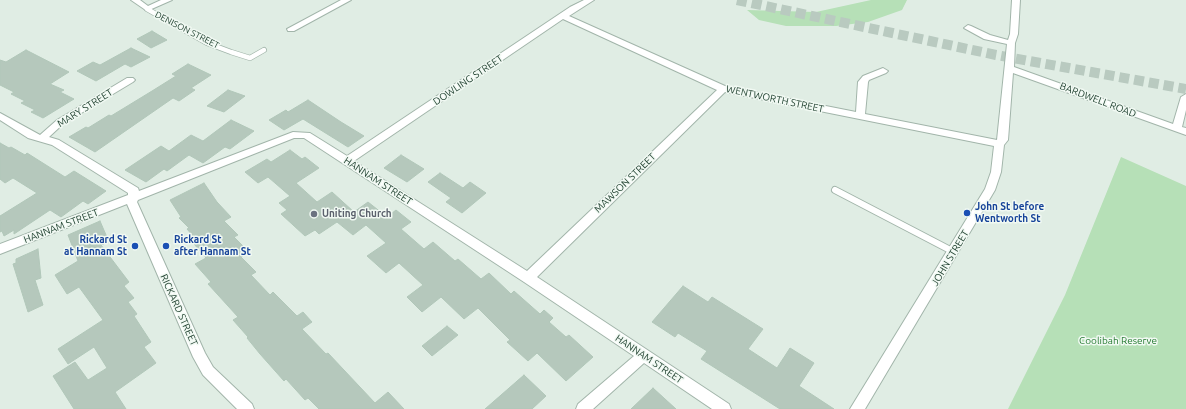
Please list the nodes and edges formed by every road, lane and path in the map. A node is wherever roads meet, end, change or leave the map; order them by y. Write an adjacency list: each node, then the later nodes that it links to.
1 (135, 0): 6 (street, DENISON STREET)
2 (168, 0): 6 (street)
3 (347, 0): 9 (street)
4 (590, 0): 7 (street, DOWLING STREET)
5 (1016, 0): 10 (street, JOHN STREET)
6 (147, 9): 11 (lane, DENISON STREET)
7 (563, 16): 15 (street, WENTWORTH STREET); 22 (street, DOWLING STREET)
8 (968, 28): 10 (street)
9 (291, 29)
10 (1011, 43): 12 (street, JOHN STREET)
11 (264, 50)
12 (1009, 68): 19 (street, BARDWELL ROAD); 21 (street, JOHN STREET)
13 (883, 71): 18 (street)
14 (130, 80): 20 (street, MARY STREET)
15 (723, 89): 18 (street, WENTWORTH STREET); 27 (street, MAWSON STREET)
16 (1186, 97): 19 (street)
17 (0, 116): 20 (street)
18 (860, 117): 21 (street, WENTWORTH STREET)
19 (1181, 131)
20 (42, 138): 24 (street, RICKARD STREET)
21 (999, 144): 26 (street, JOHN STREET)
22 (347, 161): 24 (street, HANNAM STREET); 27 (street, HANNAM STREET)
23 (834, 190): 26 (lane)
24 (133, 198): 25 (street, HANNAM STREET); 29 (street, RICKARD STREET)
25 (0, 249)
26 (954, 252): 32 (street, JOHN STREET)
27 (528, 278): 28 (street, HANNAM STREET)
28 (644, 355): 30 (street); 31 (street, HANNAM STREET)
29 (247, 409)
30 (583, 409)
31 (724, 409)
32 (857, 409)

